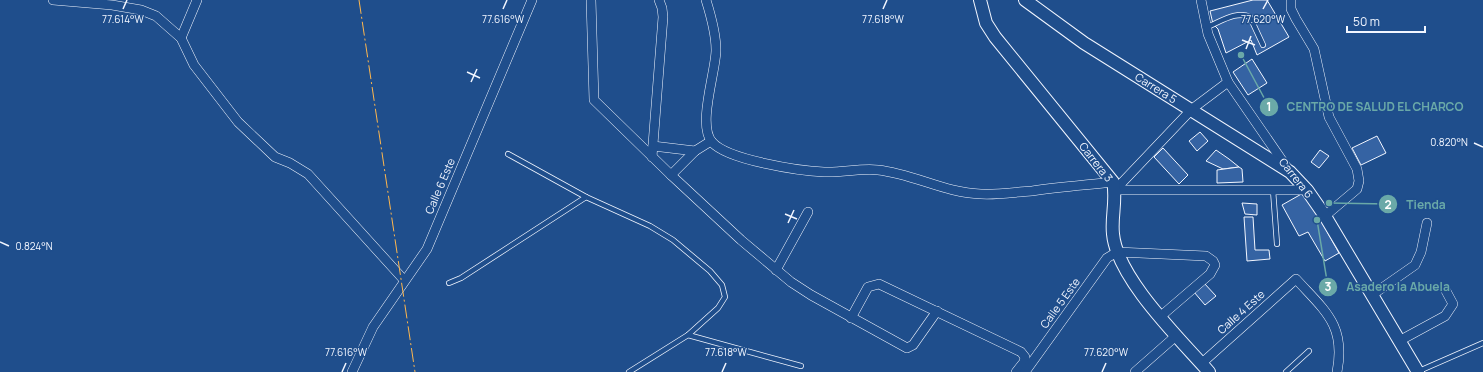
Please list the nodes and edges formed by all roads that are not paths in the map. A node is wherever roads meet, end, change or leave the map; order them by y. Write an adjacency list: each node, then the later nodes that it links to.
1 (53, 0): 12 (street)
2 (197, 0): 12 (street)
3 (532, 0): 33 (street, Calle 6 Este)
4 (591, 0): 20 (street)
5 (659, 0): 17 (street)
6 (706, 0): 16 (street)
7 (980, 0): 23 (street, Carrera 3)
8 (1025, 0): 15 (street, Carrera 5)
9 (1200, 0): 11 (street, Carrera 6)
10 (1291, 0): 28 (street)
11 (1206, 27): 13 (lane); 14 (street, Carrera 6)
12 (182, 38): 33 (street)
13 (1263, 45)
14 (1228, 82): 15 (street); 21 (street, Carrera 6)
15 (1192, 109): 21 (street, Carrera 5); 23 (street)
16 (711, 142): 18 (street); 23 (street)
17 (653, 146): 18 (street); 20 (street)
18 (695, 151): 22 (street)
19 (508, 154): 26 (lane)
20 (652, 156): 22 (street)
21 (1290, 172): 25 (street, Carrera 6)
22 (670, 175): 32 (street)
23 (1114, 186): 24 (street); 31 (street, Carrera 3)
24 (1273, 190): 25 (street); 30 (lane)
25 (1307, 190): 28 (street, Carrera 6)
26 (586, 197): 34 (lane); 40 (lane)
27 (808, 212): 32 (street)
28 (1325, 216): 36 (street, Carrera 6)
29 (1427, 223): 36 (street)
30 (1277, 244)
31 (1117, 252): 38 (street, Carrera 3); 38 (street); 50 (street, Calle 5 Este)
32 (776, 270): 39 (street)
33 (404, 280): 47 (street, Calle 6 Este)
34 (449, 283)
35 (1446, 291): 42 (street)
36 (1372, 295): 42 (street, Carrera 6)
37 (937, 311): 39 (street); 39 (street); 49 (street)
38 (1161, 316): 41 (street, Carrera 3)
39 (851, 318)
40 (688, 335): 45 (lane); 48 (lane)
41 (1177, 335): 46 (street, Carrera 3); 51 (street)
42 (1399, 341): 54 (street, Carrera 6)
43 (1483, 343): 54 (lane)
44 (1309, 351): 52 (lane)
45 (802, 366)
46 (1206, 368): 53 (street, Calle 4 Este)
47 (352, 372)
48 (629, 372)
49 (1016, 372)
50 (1025, 372)
51 (1135, 372)
52 (1286, 372)
53 (1336, 372)
54 (1418, 372)

